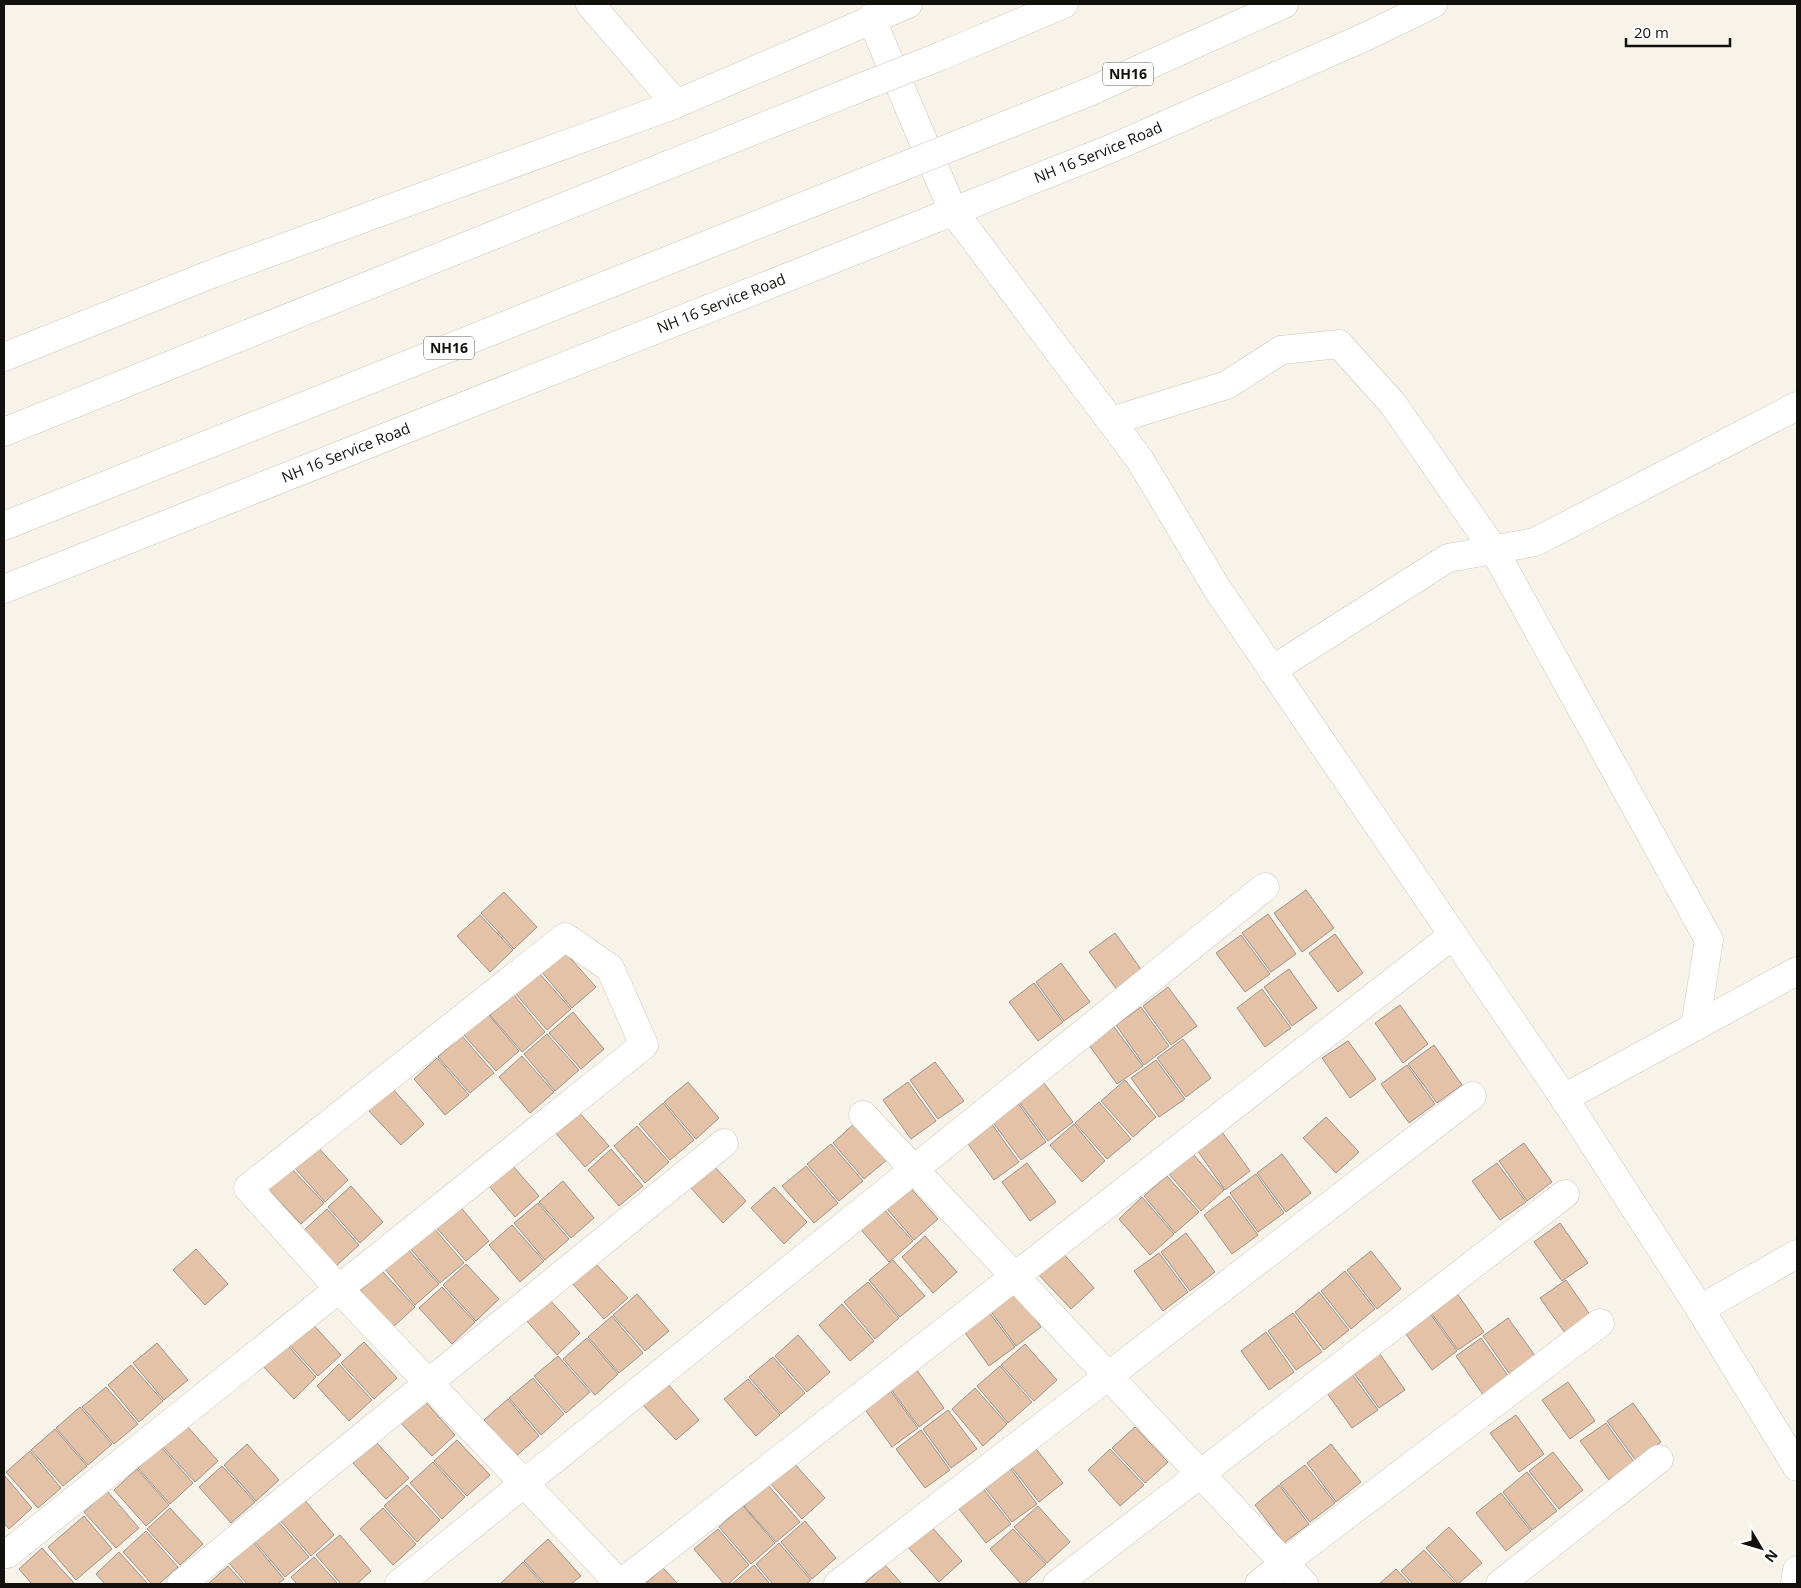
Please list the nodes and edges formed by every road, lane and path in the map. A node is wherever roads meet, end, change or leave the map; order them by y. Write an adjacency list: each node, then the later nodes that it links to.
1 (590, 4): 7 (main road)
2 (908, 4): 6 (main road)
3 (1064, 4): 12 (main road, bridge)
4 (1284, 4): 13 (main road, NH16, bridge)
5 (1433, 4): 8 (main road, NH 16 Service Road)
6 (871, 18): 7 (main road); 8 (main road)
7 (676, 104): 9 (main road)
8 (953, 211): 11 (main road); 15 (main road, NH 16 Service Road)
9 (4, 357)
10 (1797, 406): 14 (main road)
11 (1111, 421): 14 (main road); 16 (main road)
12 (4, 432)
13 (4, 526)
14 (1494, 550): 16 (main road); 20 (main road)
15 (4, 589)
16 (1272, 670): 18 (main road)
17 (1266, 887): 25 (main road)
18 (1453, 935): 22 (main road); 28 (main road)
19 (1797, 971): 20 (main road)
20 (1695, 1027): 22 (main road)
21 (1472, 1096): 32 (main road)
22 (1564, 1098): 30 (main road)
23 (863, 1115): 25 (main road)
24 (724, 1143): 33 (main road)
25 (914, 1170): 28 (main road); 37 (main road)
26 (1565, 1194): 36 (main road)
27 (1797, 1254): 30 (main road)
28 (1015, 1277): 32 (main road); 37 (main road)
29 (339, 1289): 29 (main road); 33 (main road); 38 (main road)
30 (1700, 1309): 35 (main road)
31 (1600, 1323): 39 (main road)
32 (1108, 1376): 36 (main road); 43 (main road)
33 (429, 1383): 37 (main road); 41 (main road)
34 (1659, 1459): 47 (main road)
35 (1797, 1467)
36 (1201, 1474): 39 (main road); 44 (main road)
37 (524, 1484): 42 (main road)
38 (7, 1554)
39 (1284, 1564): 45 (main road); 46 (main road)
40 (1797, 1570): 48 (main road)
41 (181, 1584)
42 (399, 1584)
43 (838, 1584)
44 (1057, 1584)
45 (1259, 1584)
46 (1304, 1584)
47 (1500, 1584)
48 (1795, 1584)

